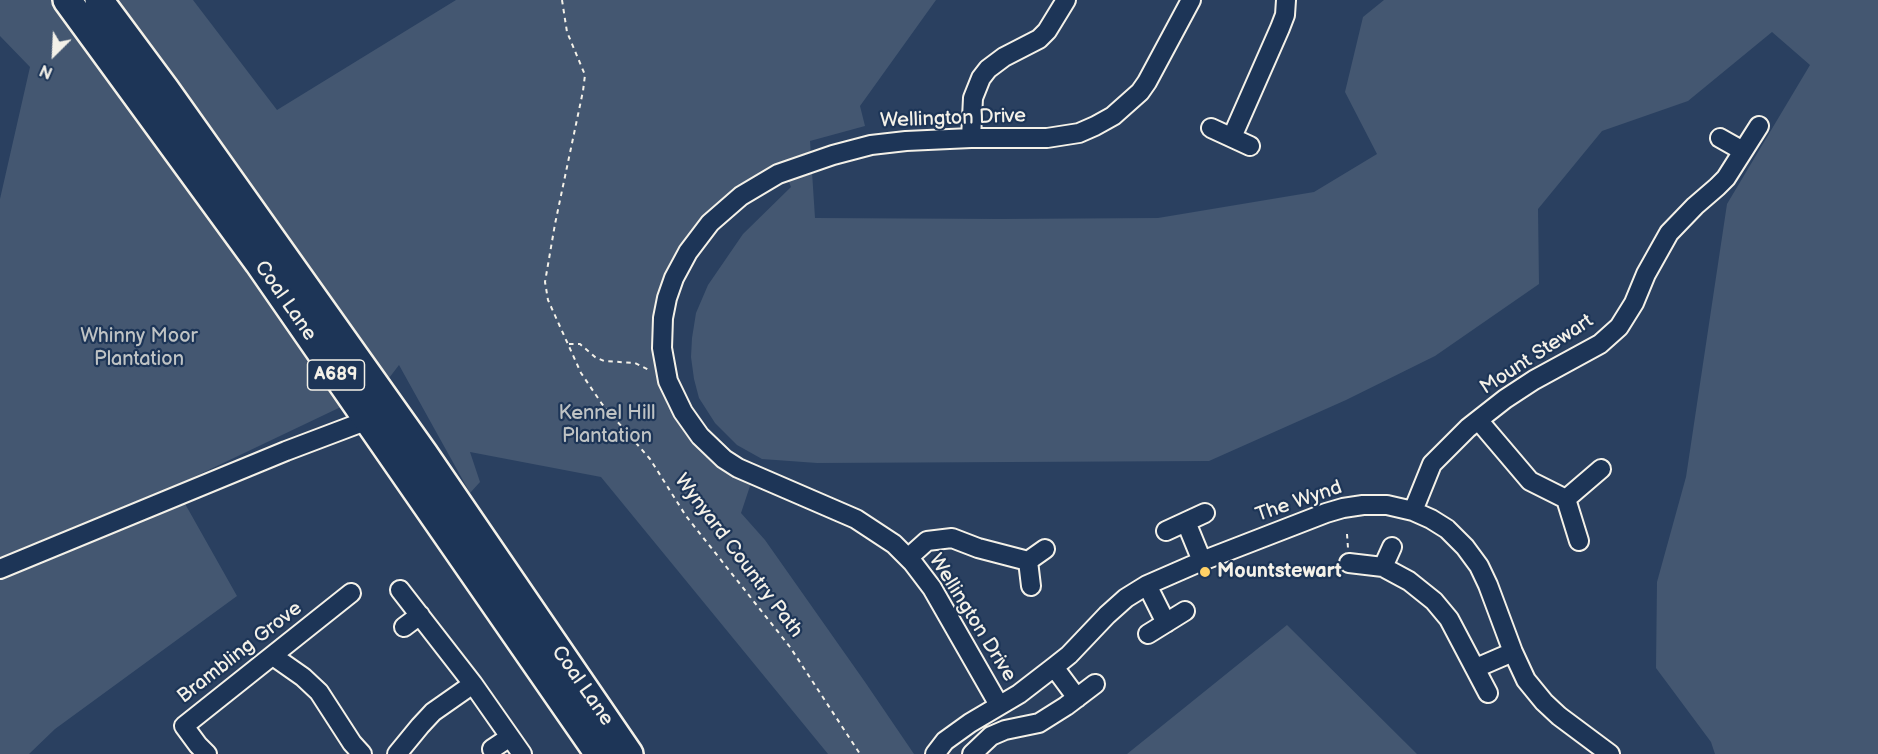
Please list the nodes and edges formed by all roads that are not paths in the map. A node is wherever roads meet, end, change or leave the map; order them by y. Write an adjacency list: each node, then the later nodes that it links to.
1 (67, 0): 13 (highway, Coal Lane / A689)
2 (99, 0): 56 (highway, Coal Lane / A689)
3 (1066, 0): 9 (street)
4 (1191, 0): 9 (street, Wellington Drive)
5 (1286, 0): 8 (street)
6 (1759, 126): 12 (street, Mount Stewart)
7 (1211, 128): 8 (street)
8 (1232, 137): 11 (street)
9 (971, 138): 24 (street, Wellington Drive)
10 (1720, 138): 12 (street)
11 (1250, 146)
12 (1743, 151): 14 (street, Mount Stewart)
13 (368, 420): 29 (street); 55 (highway, Coal Lane / A689)
14 (1479, 421): 16 (street, Mount Stewart); 17 (street, Mount Stewart)
15 (1601, 469): 16 (street)
16 (1566, 499): 21 (street)
17 (1413, 511): 26 (street, The Wynd); 39 (street, The Wynd)
18 (1205, 513): 19 (street)
19 (1186, 522): 20 (street); 26 (street)
20 (1166, 531)
21 (1579, 541)
22 (1392, 547): 28 (street)
23 (1045, 549): 25 (street)
24 (908, 558): 25 (street); 47 (street, Wellington Drive)
25 (1028, 561): 31 (street)
26 (1202, 561): 30 (street, The Wynd)
27 (1349, 562): 28 (street)
28 (1383, 567): 42 (street)
29 (0, 568)
30 (1147, 585): 36 (street); 41 (street, The Wynd)
31 (1031, 586)
32 (400, 590): 35 (street)
33 (351, 593): 40 (street, Brambling Grove)
34 (1185, 611): 36 (street)
35 (420, 615): 37 (street); 43 (street)
36 (1166, 623): 38 (street)
37 (404, 627)
38 (1148, 634)
39 (1514, 652): 42 (street); 50 (street, The Wynd)
40 (273, 657): 51 (street, Brambling Grove); 52 (street)
41 (1054, 667): 46 (street); 47 (street, The Wynd)
42 (1476, 668): 45 (street)
43 (473, 684): 48 (street); 53 (street)
44 (1095, 684): 46 (street)
45 (1488, 693)
46 (1077, 698): 58 (street)
47 (999, 705): 57 (street, The Wynd)
48 (510, 737): 49 (street); 54 (street)
49 (492, 749)
50 (1598, 750)
51 (207, 754)
52 (362, 754)
53 (397, 754)
54 (522, 754)
55 (599, 754)
56 (629, 754)
57 (935, 754)
58 (972, 754)

